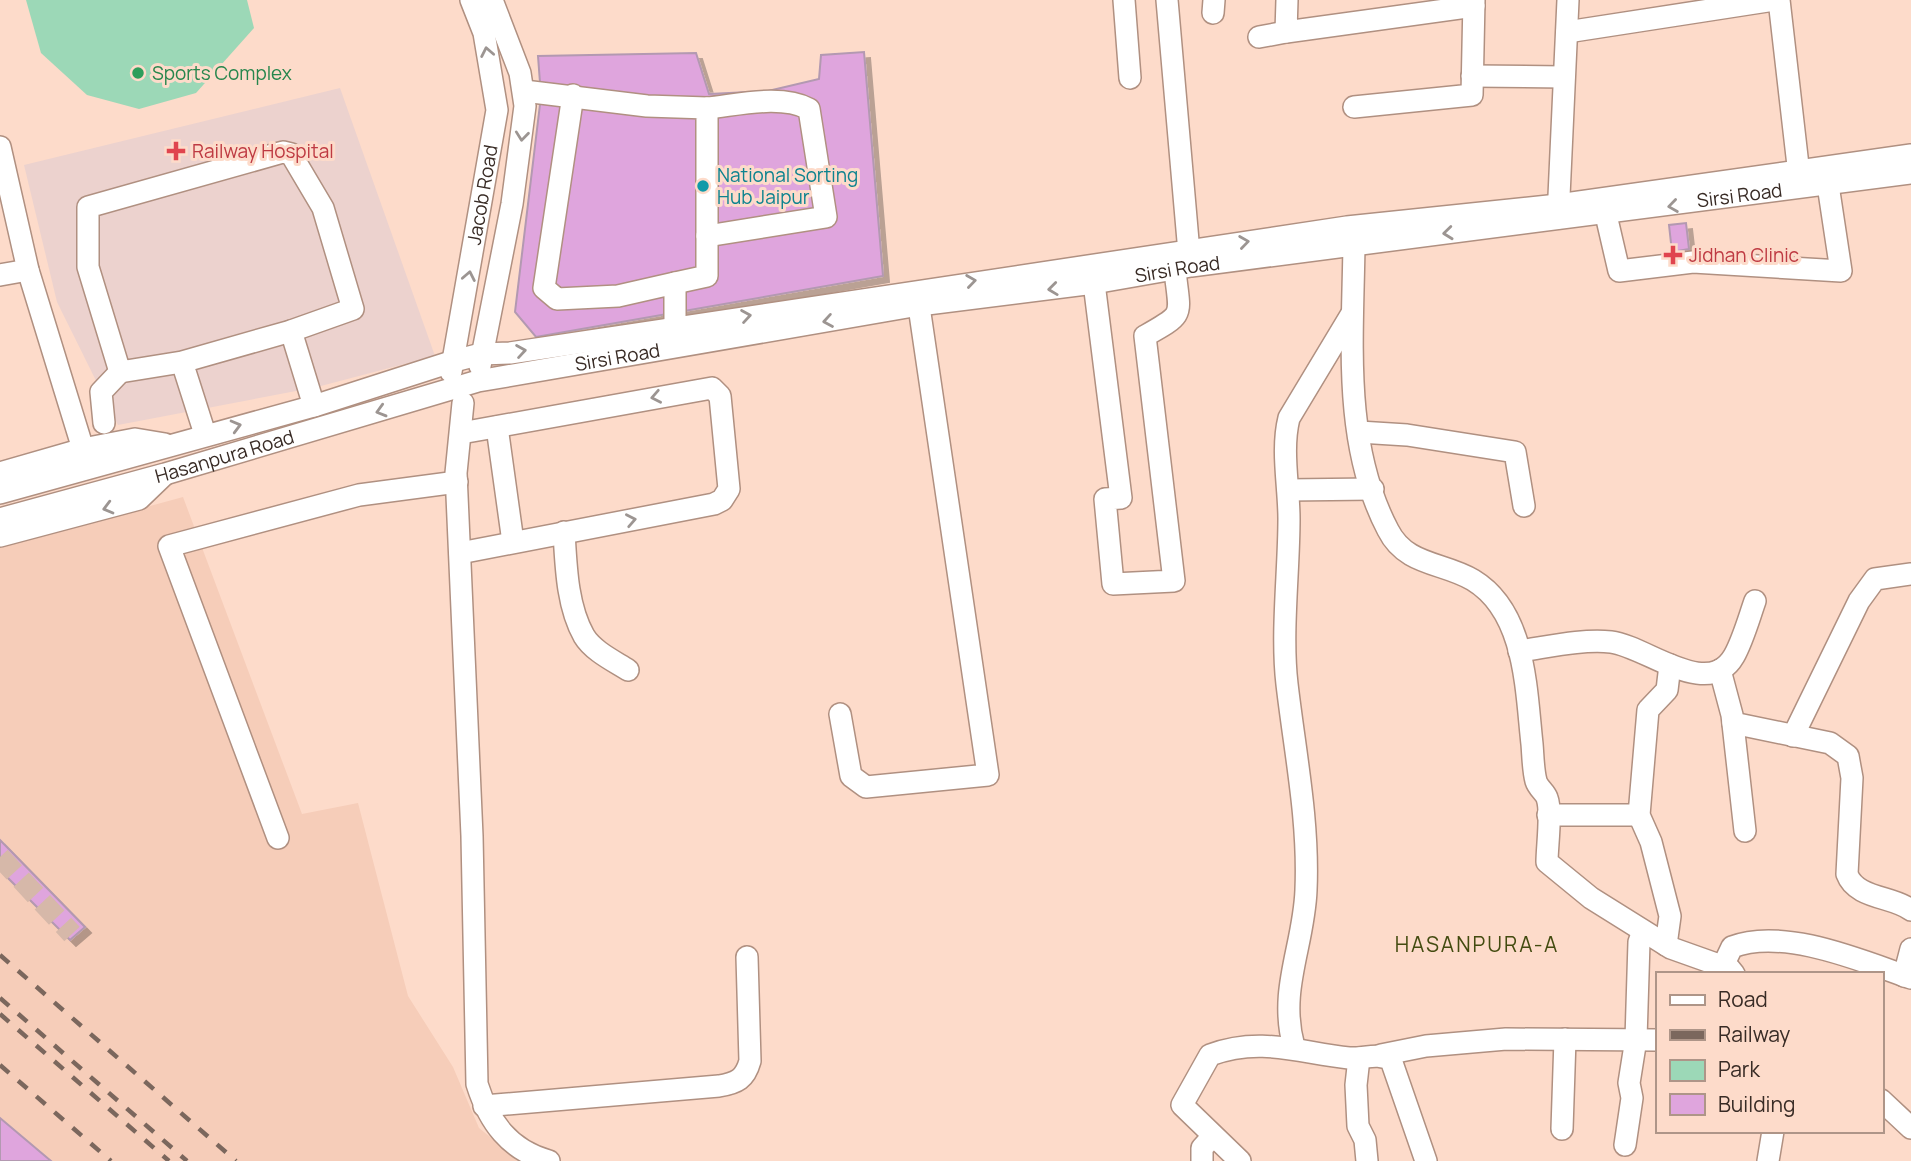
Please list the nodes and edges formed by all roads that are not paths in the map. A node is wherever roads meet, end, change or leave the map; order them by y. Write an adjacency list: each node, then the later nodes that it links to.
1 (471, 0): 40 (street, Jacob Road, one-way to 1)
2 (492, 0): 17 (street, Jacob Road)
3 (1124, 0): 16 (street)
4 (1167, 0): 30 (street)
5 (1287, 0): 11 (street)
6 (1568, 0): 12 (street)
7 (1776, 0): 9 (street); 24 (street)
8 (1474, 3): 10 (street); 14 (street)
9 (1684, 7): 12 (street)
10 (1388, 9): 11 (street)
11 (1286, 32): 13 (street)
12 (1567, 33): 15 (street)
13 (1259, 37)
14 (1472, 76): 15 (street); 19 (street)
15 (1564, 77): 26 (street)
16 (1130, 78)
17 (524, 91): 18 (street); 39 (street, Jacob Road, one-way to 39)
18 (573, 95): 20 (street); 33 (street)
19 (1354, 107)
20 (708, 108): 28 (street); 28 (street)
21 (0, 147): 31 (street)
22 (1911, 155): 24 (street, Sirsi Road)
23 (1911, 173): 25 (street, Sirsi Road)
24 (1800, 180): 25 (street, Sirsi Road); 26 (street, Sirsi Road); 27 (street, Sirsi Road, one-way to 27)
25 (1828, 185): 27 (street)
26 (1558, 213): 27 (street, Sirsi Road); 29 (street, Sirsi Road, one-way to 29); 30 (street, Sirsi Road, one-way to 26)
27 (1606, 215)
28 (707, 236): 33 (street)
29 (1354, 243): 30 (street, Sirsi Road); 36 (street)
30 (1185, 262): 34 (street, Sirsi Road); 34 (street); 35 (street, Sirsi Road, one-way to 30)
31 (28, 270): 32 (street); 52 (street)
32 (0, 275)
33 (675, 283): 37 (street)
34 (1094, 284): 35 (street, Sirsi Road, one-way to 35)
35 (918, 297): 37 (street, Sirsi Road, one-way to 35); 43 (street, Sirsi Road, one-way to 43); 71 (street)
36 (1353, 311): 48 (street); 57 (street)
37 (675, 327): 39 (street, Sirsi Road, one-way to 37)
38 (290, 331): 41 (street); 42 (street); 45 (street)
39 (481, 354): 40 (street, Sirsi Road); 43 (street, Jacob Road)
40 (454, 361): 44 (street, Jacob Road); 45 (street, Sirsi Road)
41 (182, 362): 42 (street); 50 (street)
42 (120, 372): 46 (street)
43 (478, 381): 44 (street)
44 (455, 397): 49 (street, Jacob Road); 54 (street, Hasanpura Road, one-way to 54)
45 (314, 406): 50 (street, Sirsi Road, one-way to 45)
46 (104, 424)
47 (497, 427): 49 (street); 61 (street, one-way to 47); 63 (street)
48 (1359, 432): 56 (street); 59 (street)
49 (461, 433): 55 (street, Jacob Road)
50 (205, 434): 51 (street, Sirsi Road)
51 (171, 445): 52 (street); 58 (street, Sirsi Road)
52 (83, 449): 53 (street)
53 (0, 473)
54 (165, 474): 60 (street, Hasanpura Road); 62 (street, one-way to 62)
55 (457, 482): 64 (street, Jacob Road); 77 (street)
56 (1373, 489): 57 (street); 67 (street)
57 (1288, 490): 87 (street)
58 (0, 493)
59 (1524, 506)
60 (0, 519)
61 (564, 532): 63 (street); 69 (street)
62 (0, 536)
63 (513, 542): 64 (street)
64 (460, 553): 91 (street, Jacob Road)
65 (1911, 574): 73 (street)
66 (1755, 601): 70 (street)
67 (1519, 651): 68 (street); 75 (street)
68 (1670, 665): 70 (street); 74 (street)
69 (628, 670)
70 (1720, 670): 72 (street)
71 (840, 714)
72 (1733, 723): 73 (street); 76 (street)
73 (1793, 736): 78 (street)
74 (1639, 814): 75 (street); 80 (street)
75 (1548, 815): 79 (street)
76 (1745, 831)
77 (278, 838)
78 (1911, 910)
79 (1643, 931): 80 (street); 86 (street)
80 (1666, 945): 83 (street)
81 (1911, 949): 84 (street)
82 (747, 957): 91 (street)
83 (1728, 970): 84 (street)
84 (1907, 977)
85 (1565, 1039): 86 (street); 88 (street); 93 (street)
86 (1647, 1040): 96 (street)
87 (1294, 1047): 89 (street); 95 (street)
88 (1381, 1055): 89 (street); 101 (street)
89 (1359, 1058): 100 (street)
90 (1883, 1102): 92 (street)
91 (484, 1106): 97 (street)
92 (1911, 1128)
93 (1562, 1129)
94 (1773, 1133): 102 (street)
95 (1213, 1136): 98 (street); 99 (street)
96 (1625, 1145)
97 (549, 1161)
98 (1202, 1161)
99 (1240, 1161)
100 (1367, 1161)
101 (1426, 1161)
102 (1768, 1161)

